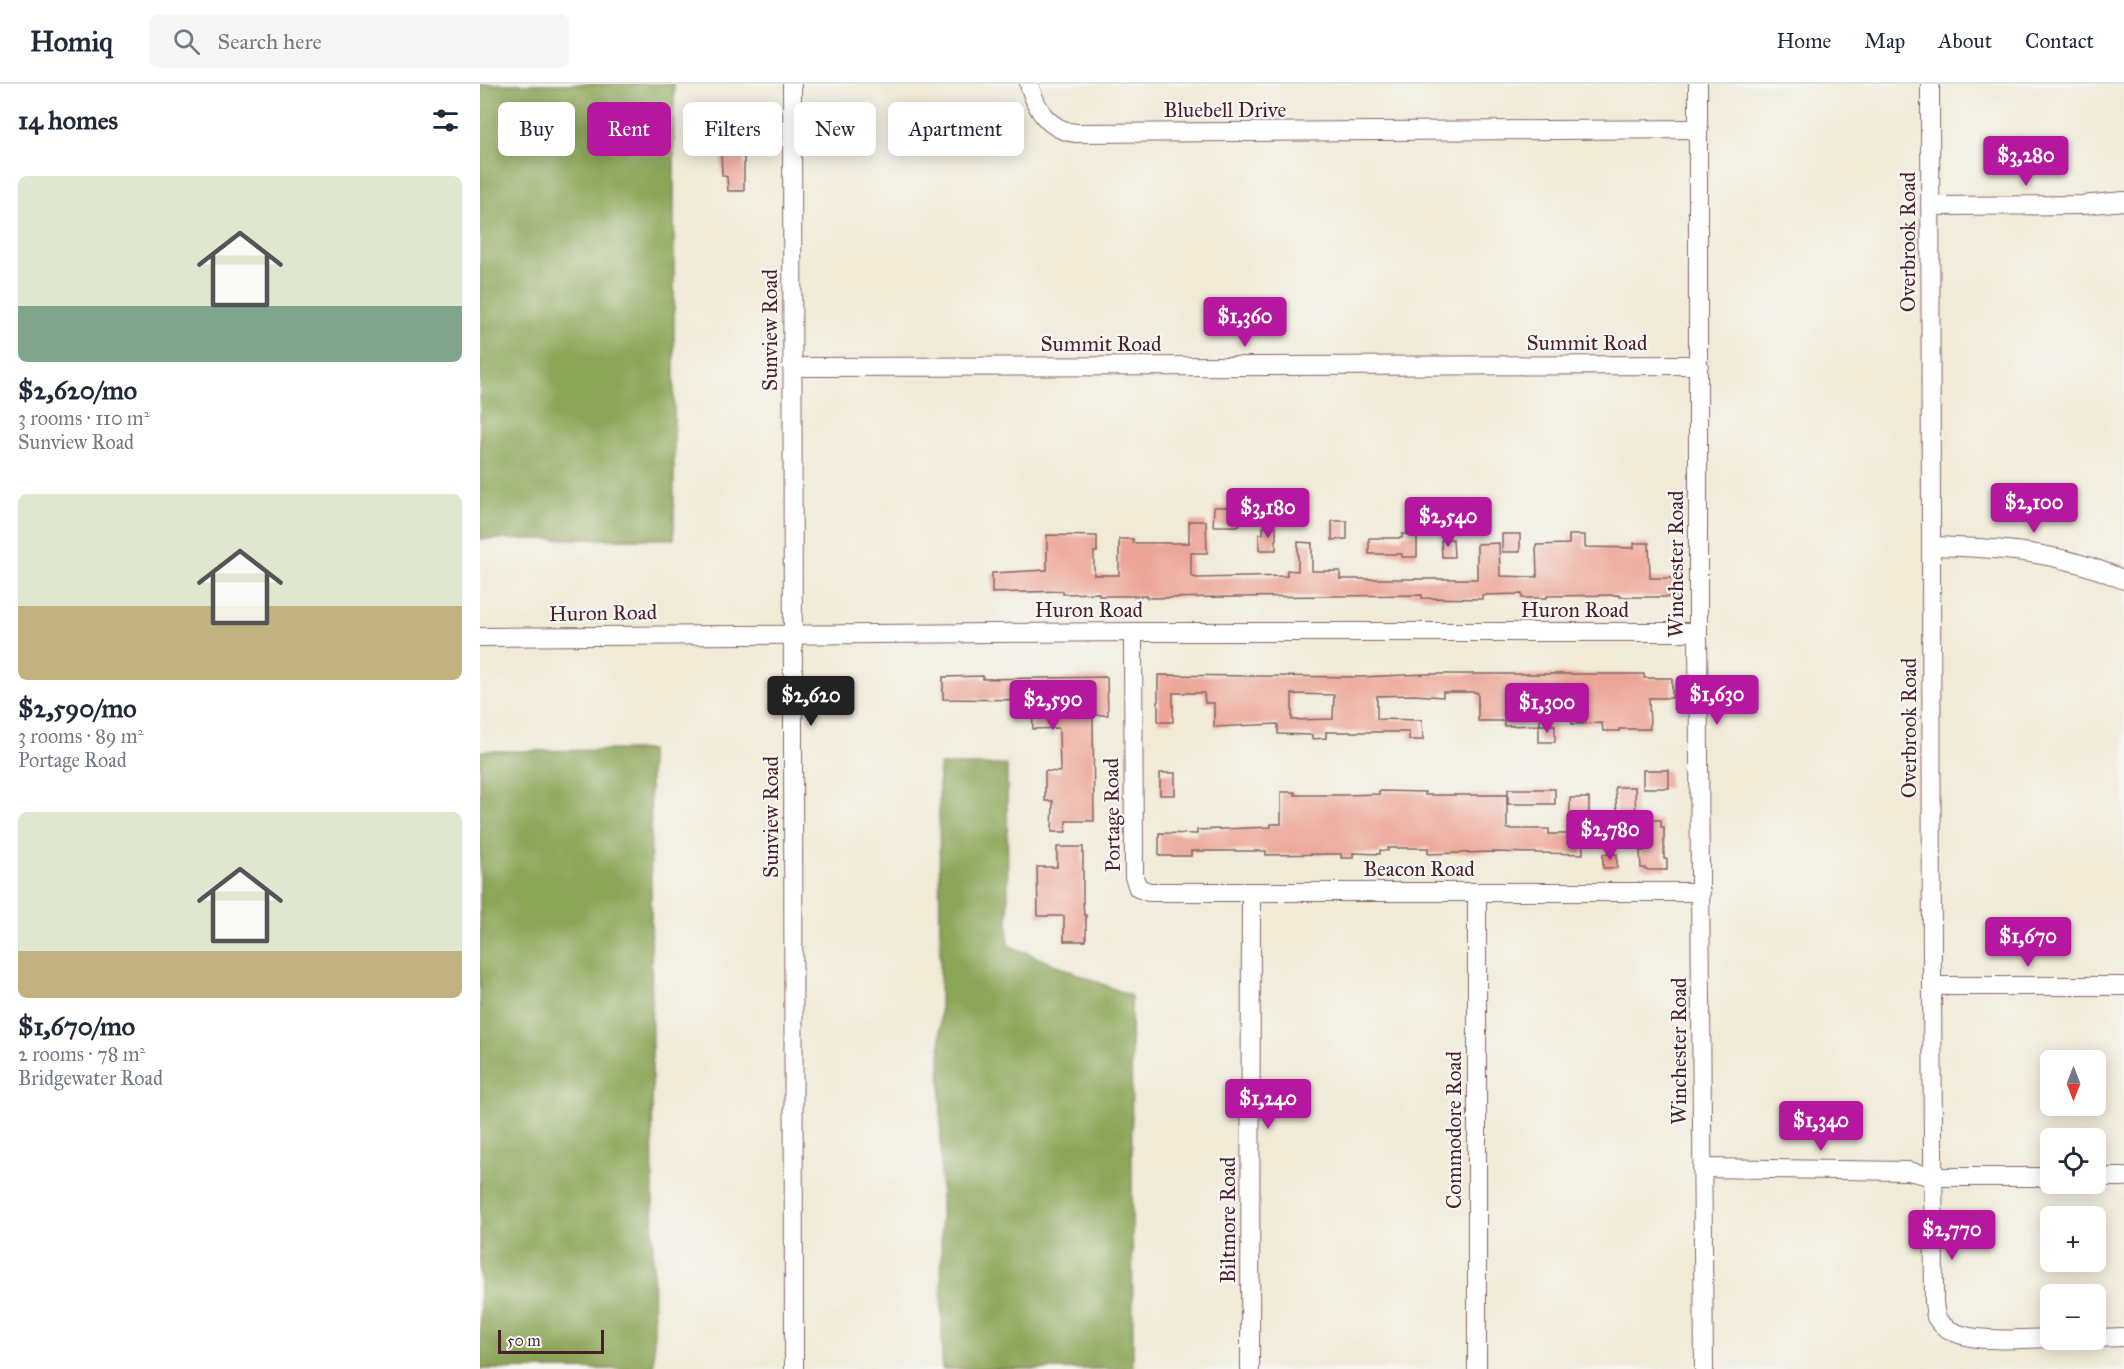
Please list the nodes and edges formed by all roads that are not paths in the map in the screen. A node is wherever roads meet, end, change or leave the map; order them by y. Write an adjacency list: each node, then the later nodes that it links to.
1 (792, 84): 9 (street, Sunview Road)
2 (1029, 84): 5 (street, Bluebell Drive)
3 (1698, 84): 5 (street, Winchester Road)
4 (1930, 84): 7 (street, Overbrook Road)
5 (1699, 129): 8 (street, Winchester Road)
6 (2124, 201): 7 (street)
7 (1930, 207): 10 (street, Overbrook Road)
8 (1699, 365): 9 (street, Summit Road); 13 (street, Winchester Road)
9 (792, 367): 14 (street, Sunview Road)
10 (1931, 546): 11 (street); 20 (street, Overbrook Road)
11 (2124, 580)
12 (1133, 632): 13 (street, Huron Road); 14 (street, Huron Road); 16 (street, Portage Road)
13 (1698, 632): 19 (street, Winchester Road)
14 (793, 634): 15 (street, Huron Road); 30 (street, Sunview Road)
15 (480, 637)
16 (1138, 888): 17 (street, Beacon Road)
17 (1251, 892): 18 (street, Beacon Road); 31 (street, Biltmore Road)
18 (1477, 892): 19 (street, Beacon Road); 32 (street, Commodore Road)
19 (1701, 892): 22 (street, Winchester Road)
20 (1932, 986): 21 (street); 23 (street, Overbrook Road)
21 (2124, 986)
22 (1702, 1168): 23 (street); 33 (street, Winchester Road)
23 (1934, 1178): 24 (street); 28 (street, Overbrook Road)
24 (2040, 1178)
25 (2106, 1178): 26 (street)
26 (2124, 1178)
27 (2124, 1337): 29 (street)
28 (2040, 1338)
29 (2106, 1338)
30 (794, 1369)
31 (1250, 1369)
32 (1477, 1369)
33 (1704, 1369)

